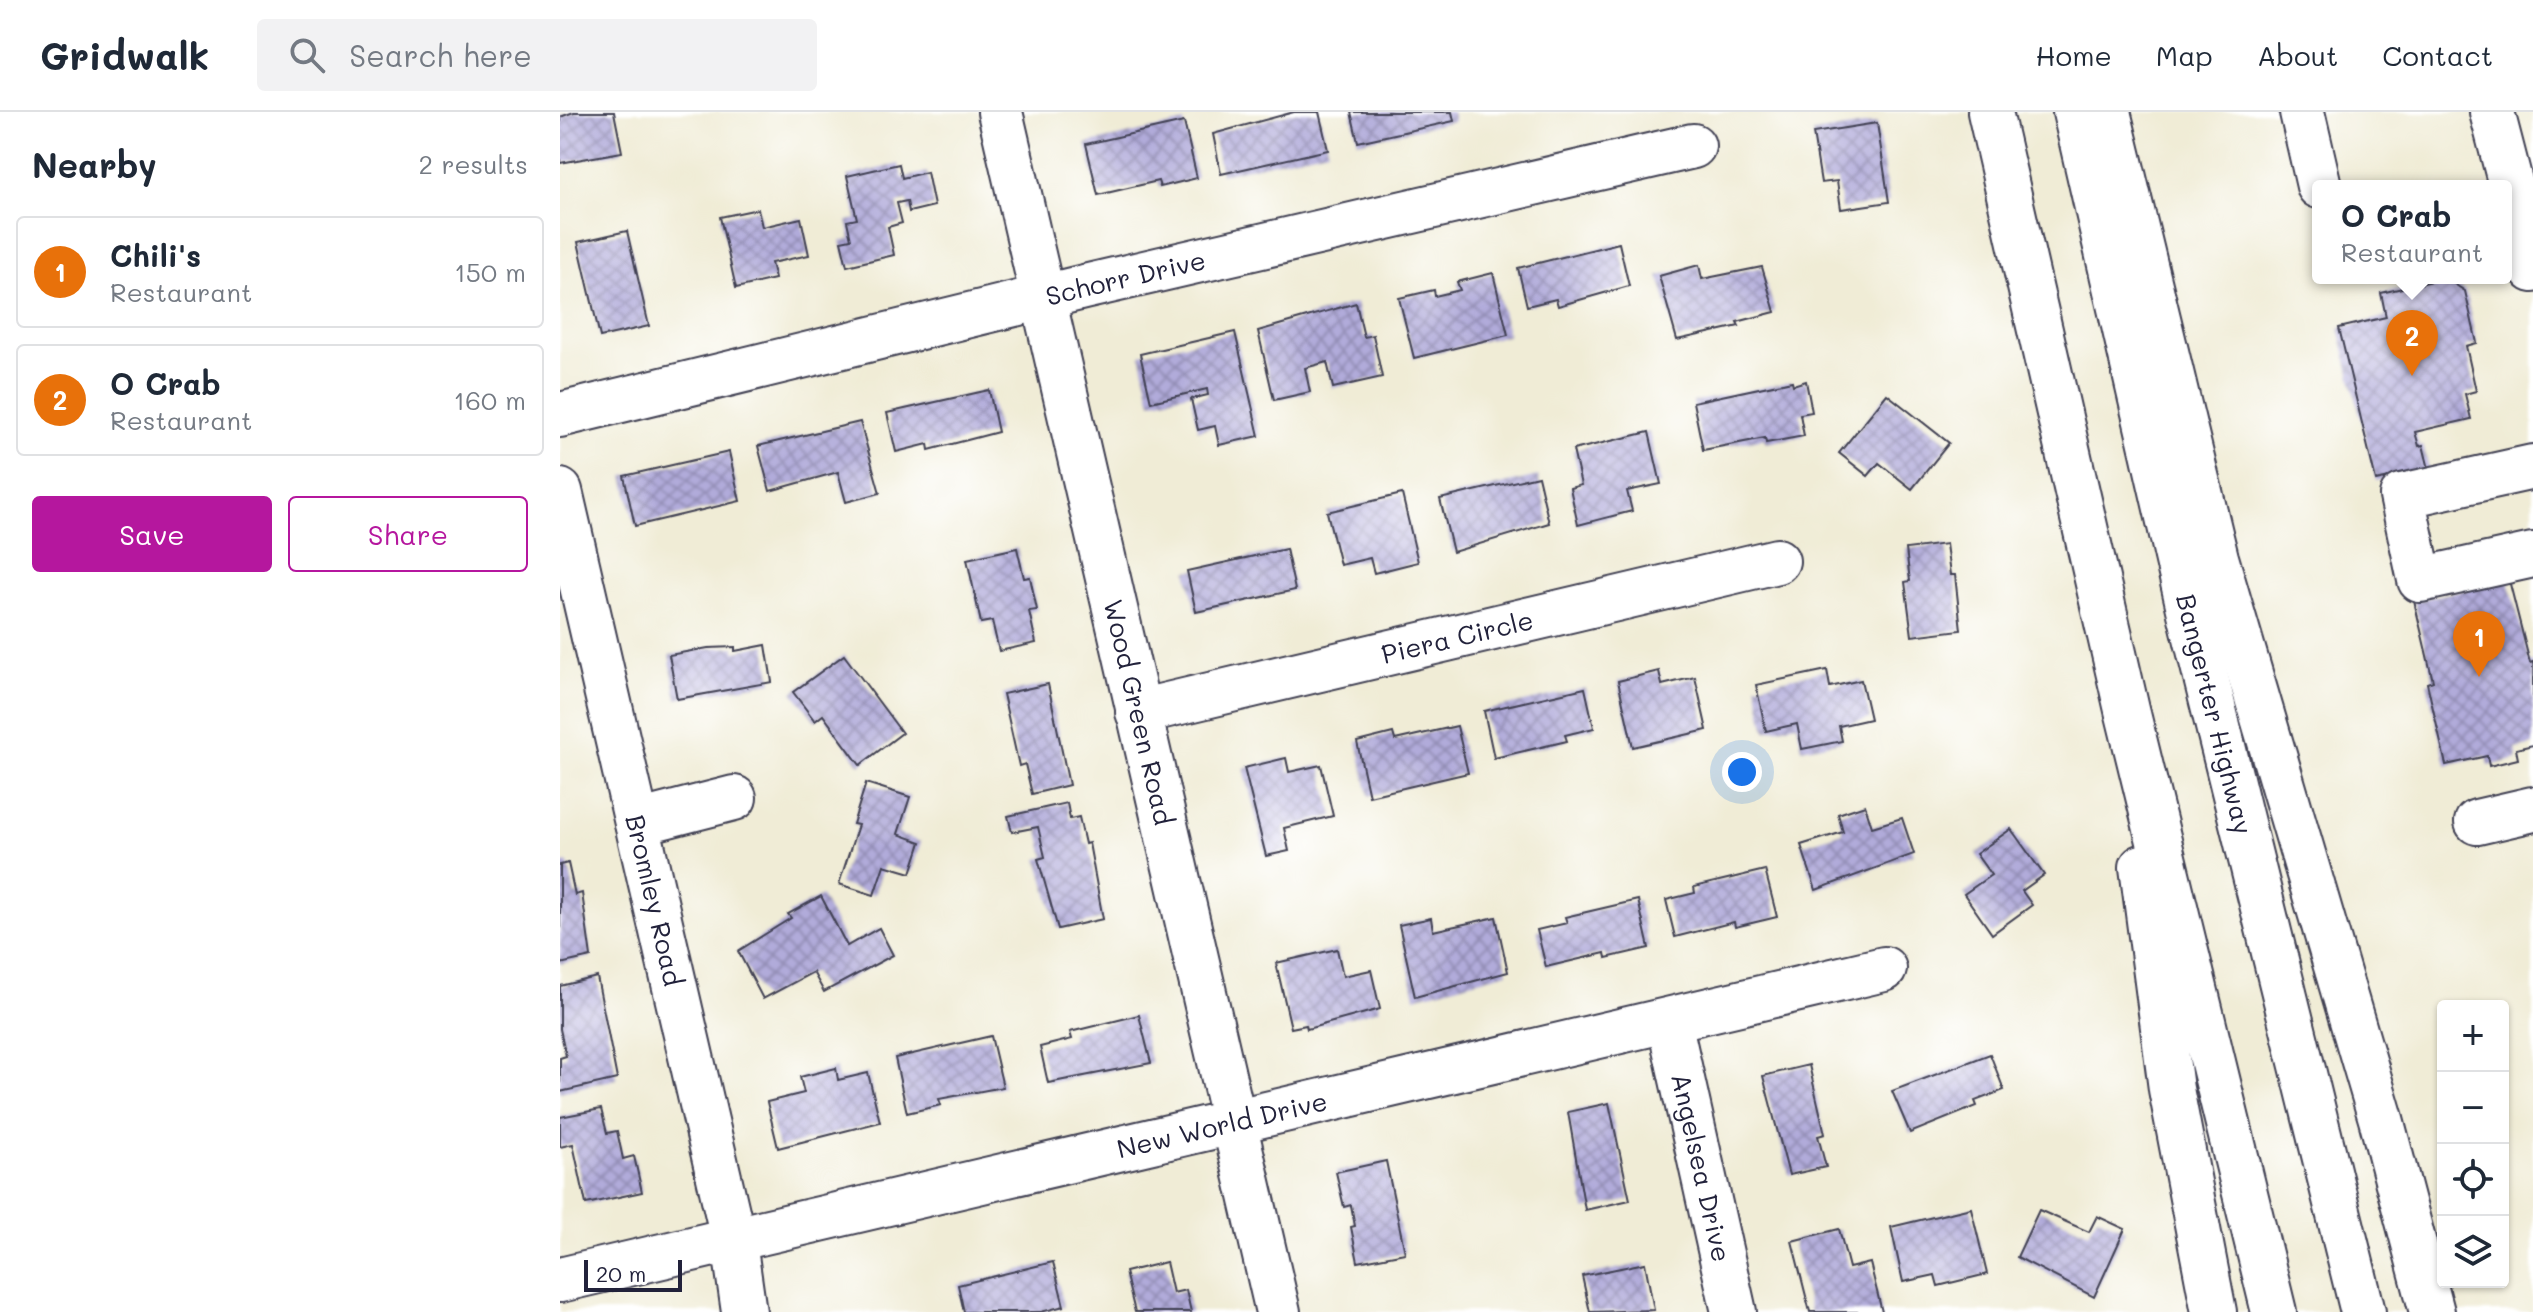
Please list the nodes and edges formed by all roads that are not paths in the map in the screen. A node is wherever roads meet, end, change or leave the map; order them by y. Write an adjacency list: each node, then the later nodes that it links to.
1 (1000, 112): 11 (main road, Wood Green Road)
2 (1990, 112): 17 (main road)
3 (2075, 112): 33 (main road, Bangerter Highway)
4 (2108, 112): 34 (main road)
5 (2302, 112): 8 (main road)
6 (2492, 112): 9 (main road)
7 (1693, 146): 11 (main road, Schorr Drive)
8 (2318, 180)
9 (2517, 194): 10 (main road)
10 (2533, 270)
11 (1043, 297): 12 (main road, Schorr Drive); 18 (main road, Wood Green Road)
12 (560, 415)
13 (2533, 467): 15 (main road)
14 (560, 491): 22 (main road, Bromley Road)
15 (2533, 555)
16 (1777, 561): 18 (main road, Piera Circle)
17 (2127, 710): 31 (main road); 32 (main road)
18 (1138, 712): 25 (main road, Wood Green Road)
19 (734, 798): 22 (main road)
20 (2533, 809): 21 (main road)
21 (2477, 822)
22 (637, 823): 26 (main road, Bromley Road)
23 (1884, 969): 24 (main road, New World Drive)
24 (1669, 1021): 25 (main road, New World Drive); 30 (main road, Angelsea Drive)
25 (1234, 1124): 26 (main road, New World Drive); 29 (main road, Wood Green Road)
26 (734, 1242): 27 (main road, New World Drive); 28 (main road, Bromley Road)
27 (560, 1280)
28 (744, 1312)
29 (1278, 1312)
30 (1734, 1312)
31 (2214, 1312)
32 (2274, 1312)
33 (2363, 1312)
34 (2432, 1312)

